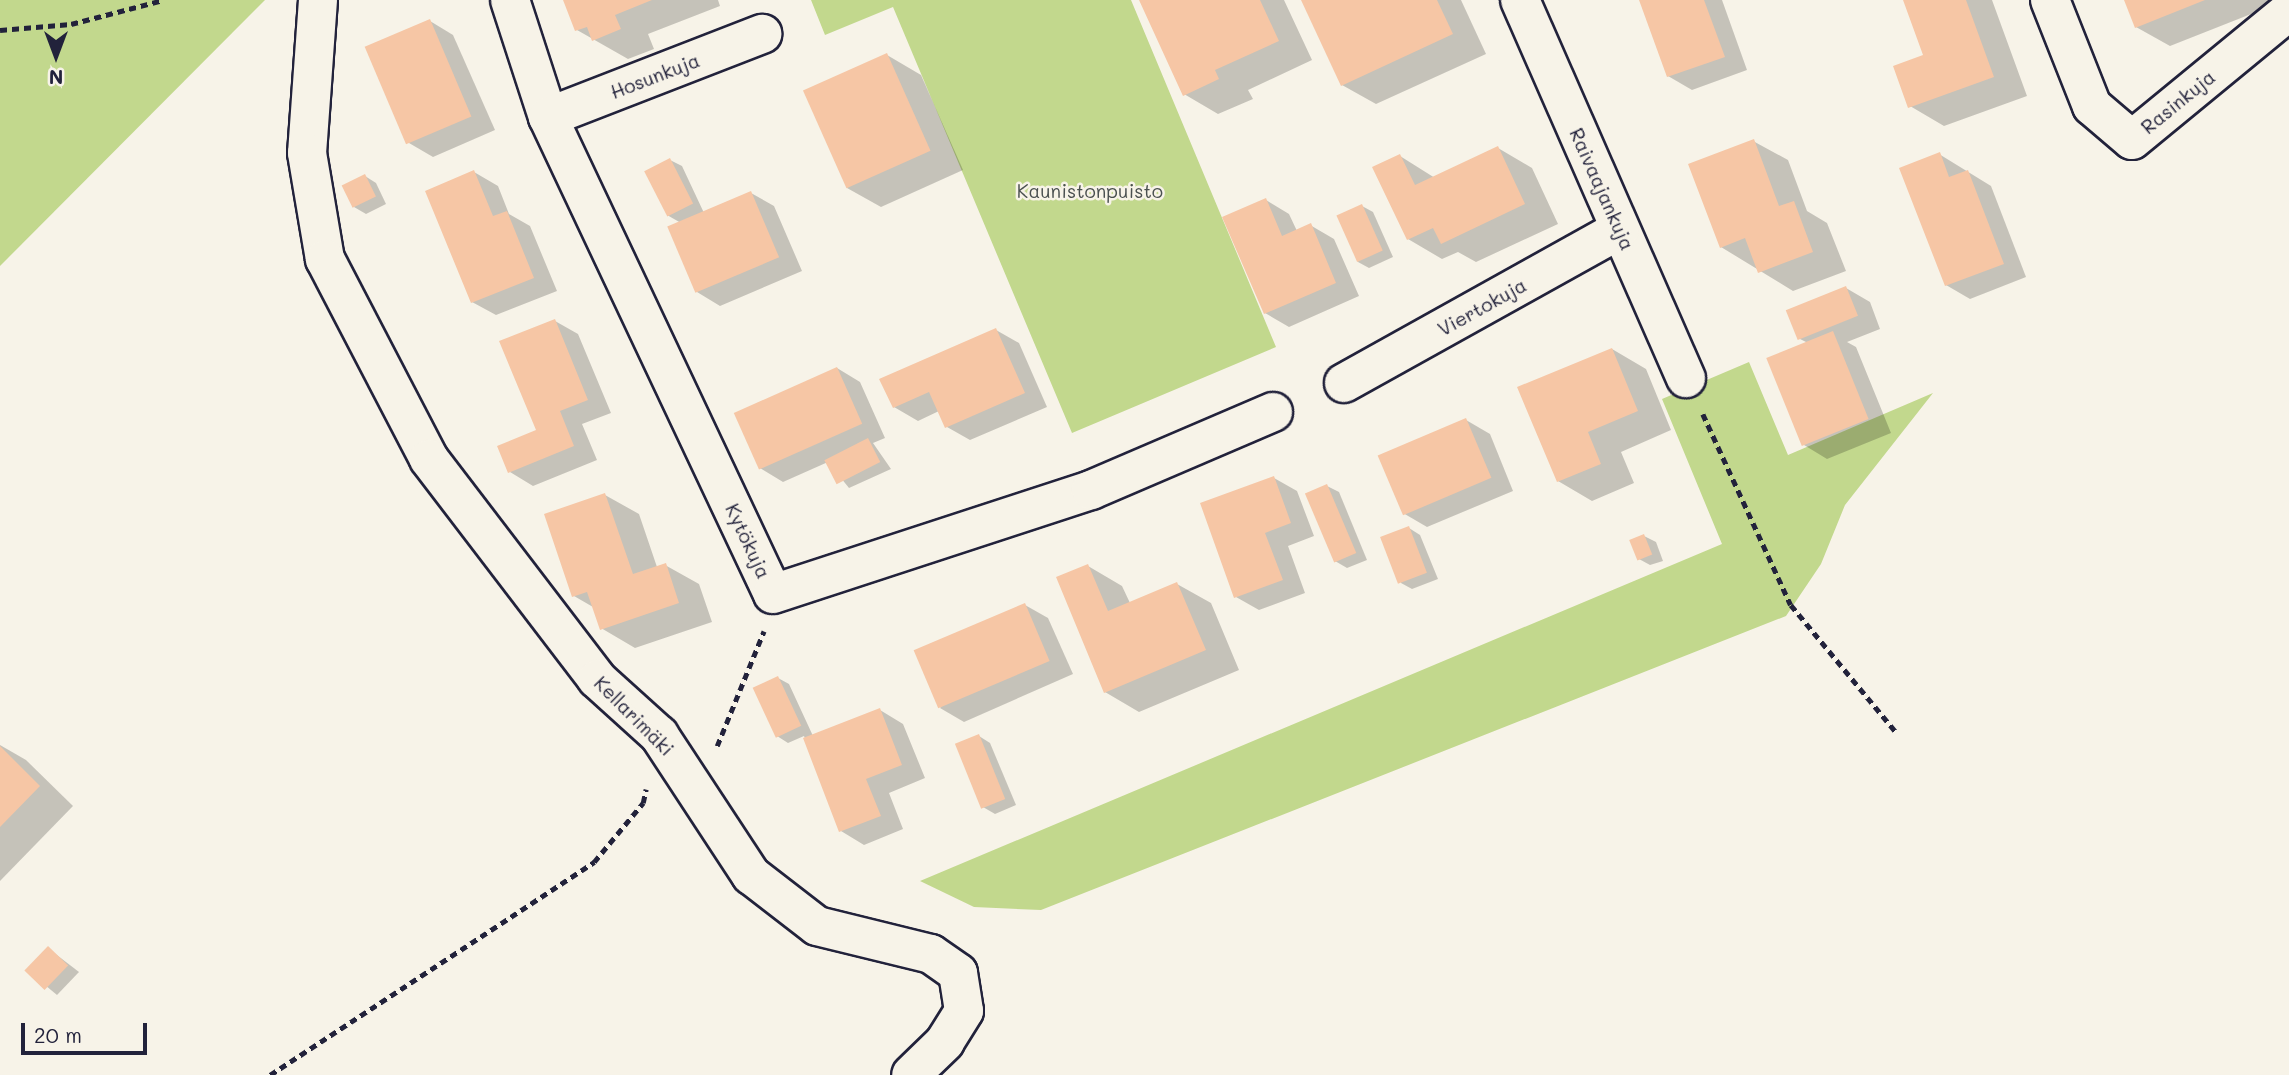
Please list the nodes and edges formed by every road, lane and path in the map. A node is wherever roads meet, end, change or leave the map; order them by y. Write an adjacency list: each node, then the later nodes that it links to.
1 (163, 0): 7 (path)
2 (318, 0): 16 (street, Kellarimäki)
3 (510, 0): 9 (street, Kytökuja)
4 (1520, 0): 10 (street, Raivaajankuja)
5 (2050, 0): 6 (street, Rasinkuja)
6 (2289, 11)
7 (0, 30)
8 (762, 34): 9 (street, Hosunkuja)
9 (548, 117): 14 (street, Kytökuja)
10 (1619, 230): 11 (street, Raivaajankuja); 12 (street, Viertokuja)
11 (1686, 378): 15 (path)
12 (1344, 383)
13 (1273, 412): 14 (street, Kytökuja)
14 (773, 594): 17 (path)
15 (1897, 733)
16 (659, 735): 17 (street, Kellarimäki); 18 (path)
17 (700, 789): 19 (street, Kellarimäki)
18 (270, 1075)
19 (911, 1075)

